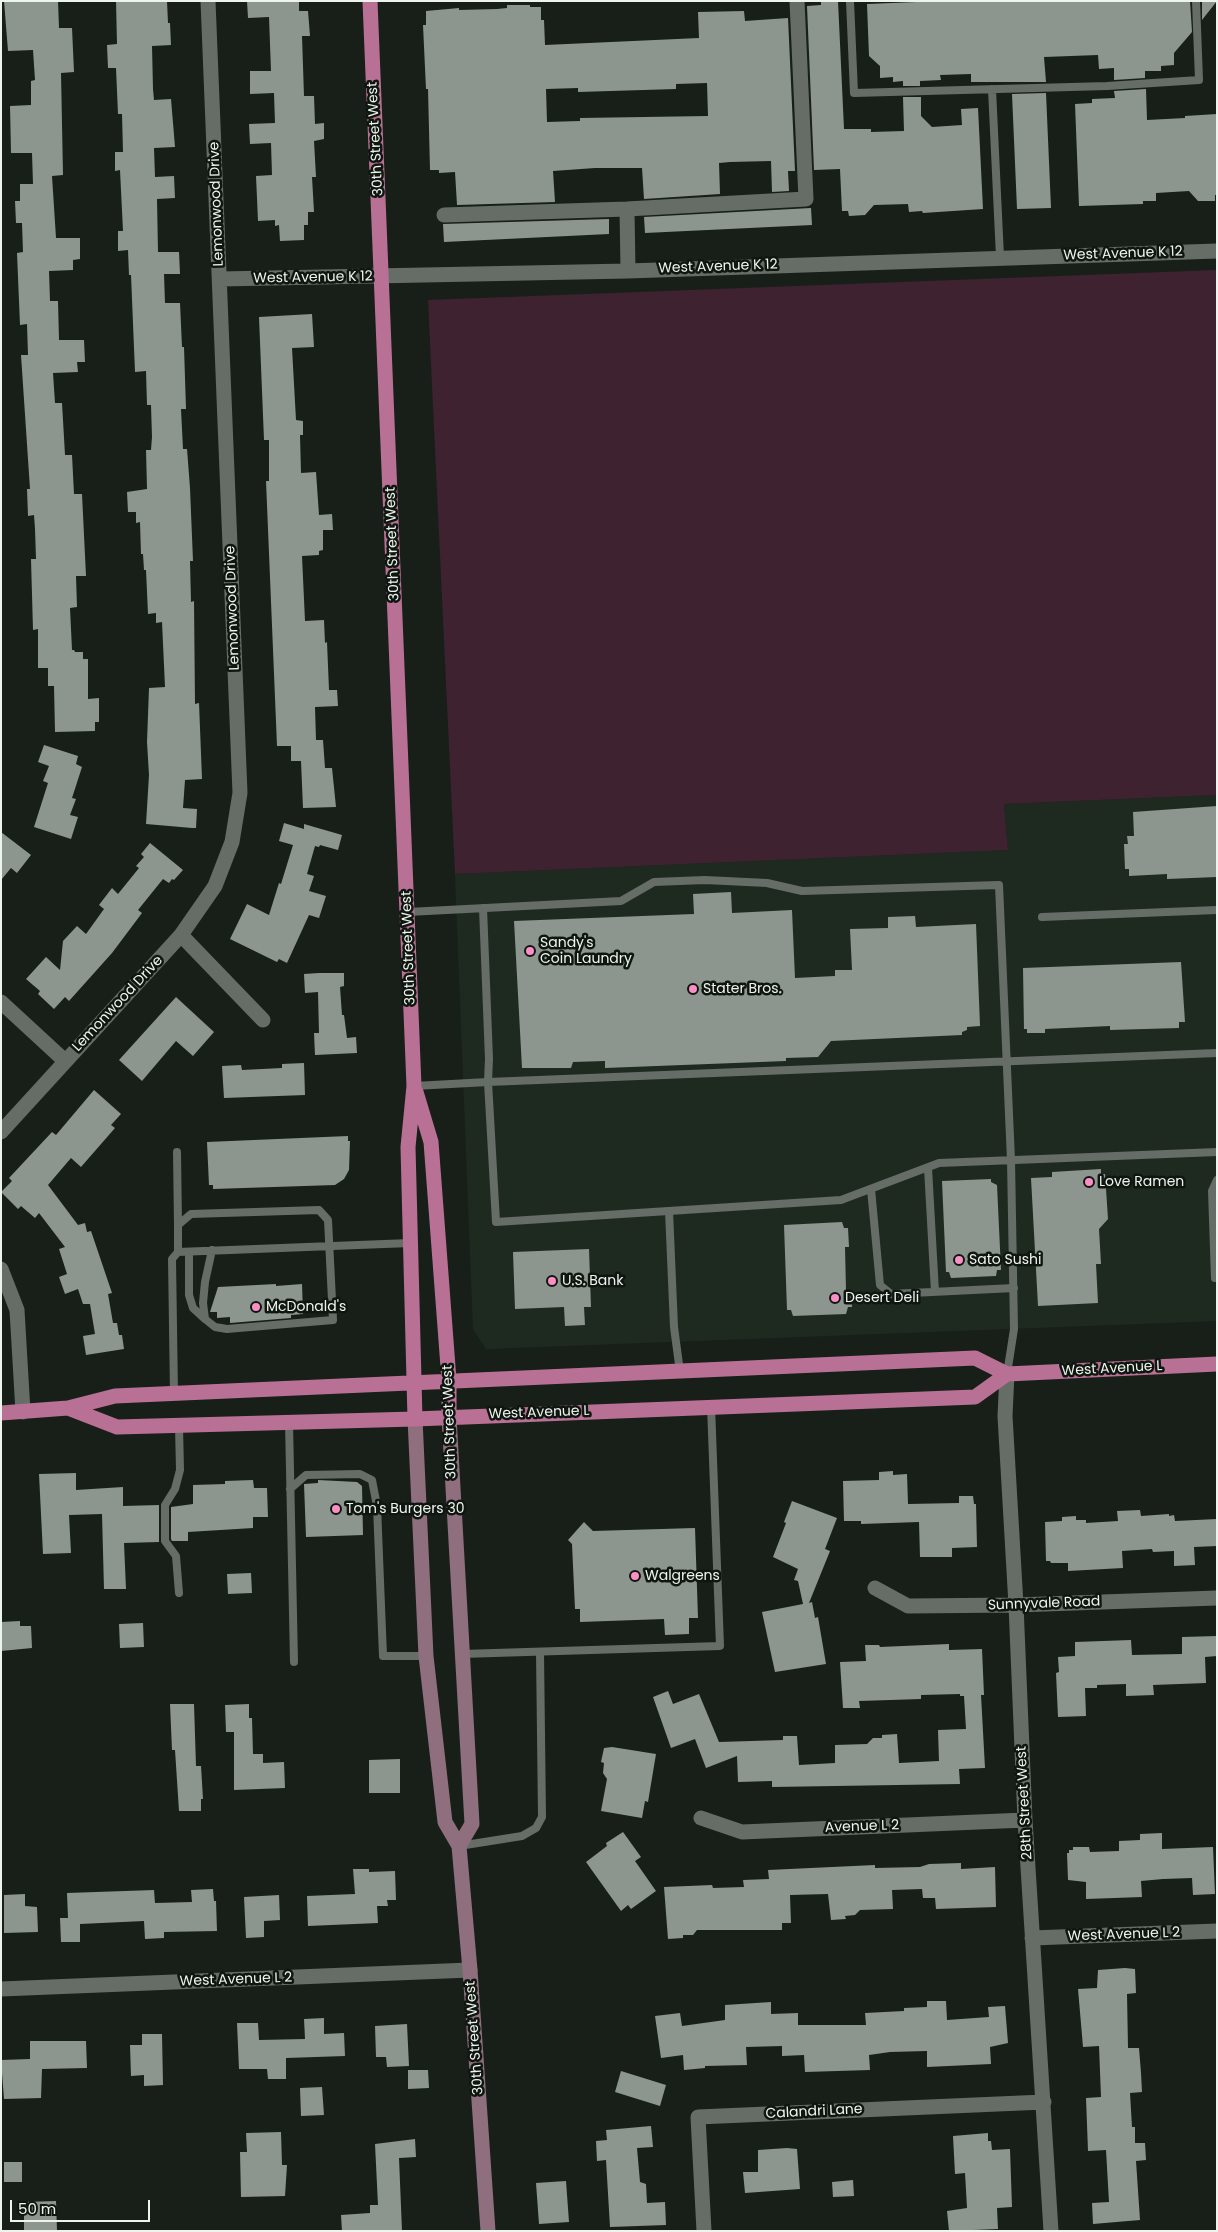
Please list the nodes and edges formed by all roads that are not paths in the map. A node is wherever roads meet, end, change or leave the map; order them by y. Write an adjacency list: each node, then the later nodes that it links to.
1 (208, 1): 13 (street, Lemonwood Drive)
2 (370, 1): 12 (main road, 30th Street West)
3 (797, 1): 7 (street)
4 (850, 1): 6 (lane)
5 (1196, 1): 6 (lane)
6 (992, 90): 10 (lane)
7 (626, 209): 8 (street); 11 (street)
8 (444, 215)
9 (1217, 251): 10 (street, West Avenue K 12)
10 (1000, 257): 11 (street, West Avenue K 12)
11 (628, 270): 12 (street, West Avenue K 12)
12 (383, 277): 13 (street, West Avenue K 12); 16 (main road, 30th Street West)
13 (220, 279): 18 (street, Lemonwood Drive)
14 (483, 908): 16 (lane); 23 (lane); 24 (lane)
15 (1217, 910): 17 (lane)
16 (408, 912): 25 (main road, 30th Street West)
17 (1042, 917)
18 (181, 936): 20 (street); 22 (street, Lemonwood Drive)
19 (1, 1002): 22 (street)
20 (263, 1020)
21 (1217, 1052): 23 (lane)
22 (65, 1061): 26 (street, Lemonwood Drive)
23 (1007, 1061): 24 (lane); 29 (lane)
24 (488, 1082): 25 (lane); 33 (lane)
25 (414, 1086): 35 (main road, 30th Street West); 48 (main road, 30th Street West)
26 (1, 1132)
27 (177, 1152): 34 (lane)
28 (1217, 1152): 29 (lane)
29 (1011, 1160): 30 (lane); 42 (lane)
30 (928, 1168): 32 (lane); 43 (lane)
31 (1217, 1180): 41 (lane)
32 (872, 1189): 33 (lane); 43 (lane)
33 (669, 1211): 46 (lane)
34 (178, 1225): 36 (lane); 38 (lane)
35 (410, 1243): 36 (lane); 49 (main road, 30th Street West)
36 (329, 1245): 37 (lane); 44 (lane)
37 (212, 1250): 39 (lane); 44 (lane)
38 (178, 1252): 39 (lane); 50 (lane)
39 (189, 1252): 44 (lane)
40 (1, 1269): 53 (street)
41 (1216, 1278)
42 (1014, 1288): 43 (lane); 47 (lane)
43 (935, 1292)
44 (205, 1319)
45 (1217, 1364): 47 (main road, West Avenue L)
46 (680, 1372): 47 (main road, West Avenue L); 48 (main road, West Avenue L)
47 (1007, 1374): 51 (main road, West Avenue L); 63 (street, 28th Street West)
48 (449, 1380): 49 (main road, West Avenue L); 55 (main road, 30th Street West)
49 (413, 1382): 50 (main road, West Avenue L); 56 (main road, 30th Street West)
50 (174, 1394): 52 (main road, West Avenue L)
51 (710, 1406): 55 (main road, West Avenue L); 64 (lane)
52 (68, 1408): 53 (main road, West Avenue L); 58 (main road, West Avenue L)
53 (23, 1412): 54 (main road, West Avenue L)
54 (1, 1413)
55 (448, 1417): 56 (main road, West Avenue L); 65 (main road, 30th Street West)
56 (415, 1418): 57 (main road, West Avenue L); 66 (main road, 30th Street West)
57 (289, 1422): 58 (main road, West Avenue L); 59 (lane)
58 (179, 1426): 61 (lane)
59 (290, 1489): 66 (lane); 67 (lane)
60 (875, 1588): 63 (street, Sunnyvale Road)
61 (180, 1593)
62 (1217, 1598): 63 (street, Sunnyvale Road)
63 (1016, 1605): 69 (street, 28th Street West)
64 (540, 1652): 65 (lane); 70 (lane)
65 (462, 1654): 70 (main road, 30th Street West)
66 (426, 1656): 70 (main road, 30th Street West)
67 (294, 1662)
68 (701, 1818): 69 (street, Avenue L 2)
69 (1025, 1820): 72 (street, 28th Street West)
70 (459, 1846): 73 (main road, 30th Street West)
71 (1217, 1931): 72 (street, West Avenue L 2)
72 (1032, 1938): 75 (street, 28th Street West)
73 (470, 1970): 74 (street, West Avenue L 2); 76 (main road, 30th Street West)
74 (1, 1989)
75 (1044, 2102): 77 (street, Calandri Lane); 78 (street, 28th Street West)
76 (488, 2231)
77 (704, 2231)
78 (1051, 2231)

